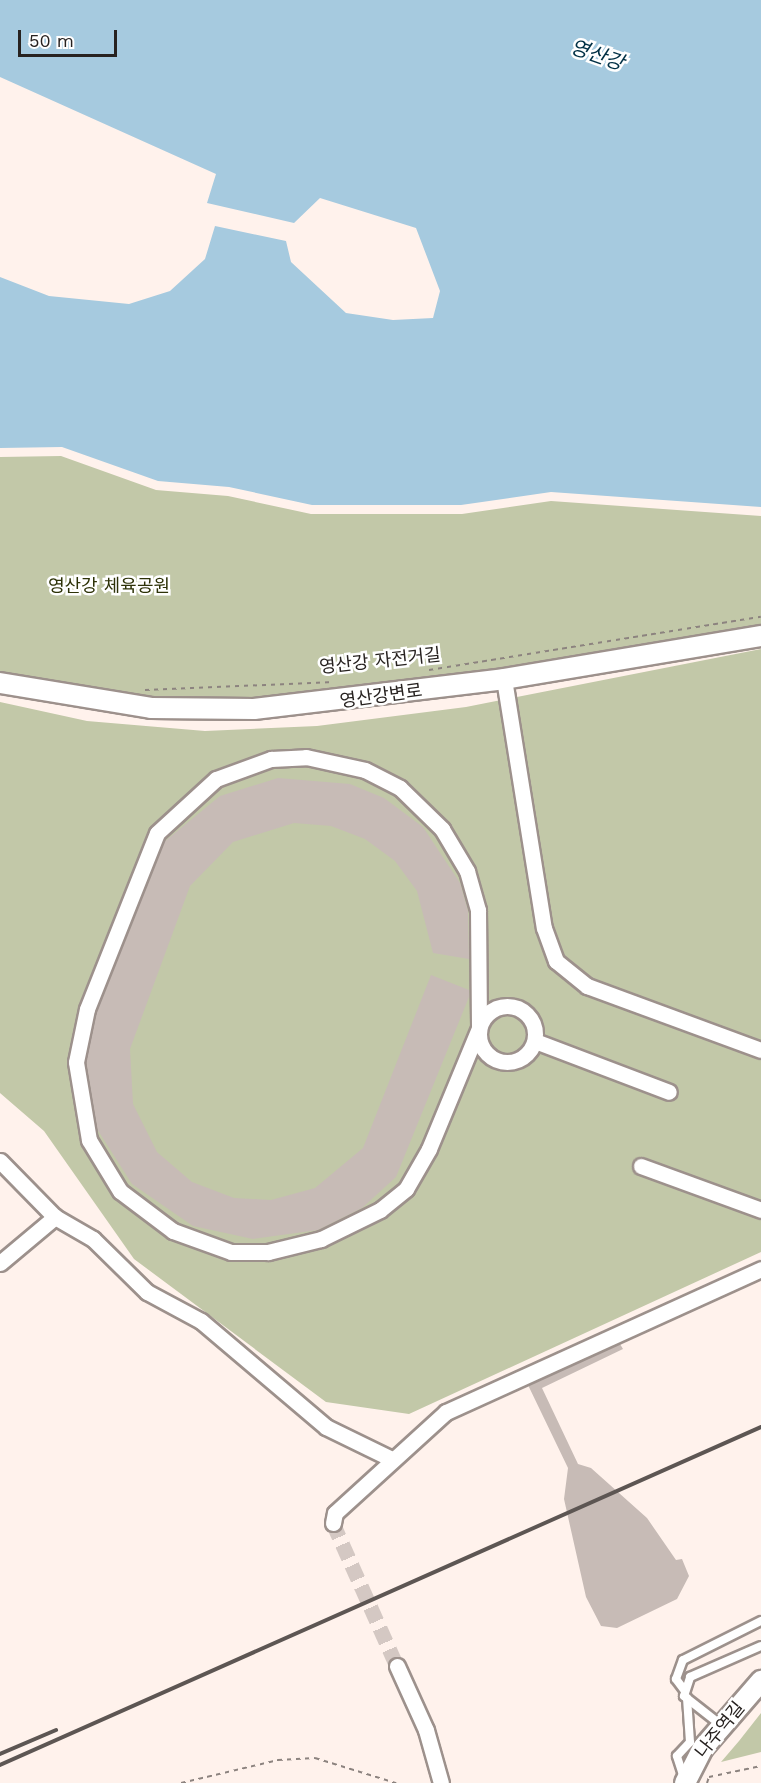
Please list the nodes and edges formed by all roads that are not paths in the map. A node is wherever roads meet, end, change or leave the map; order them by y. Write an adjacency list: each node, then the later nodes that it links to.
1 (761, 636): 2 (street, 영산강변로)
2 (504, 679): 3 (street, 영산강변로); 6 (street)
3 (0, 683)
4 (480, 1028): 4 (street); 5 (street); 5 (street)
5 (535, 1041): 7 (street)
6 (761, 1050)
7 (669, 1092)
8 (0, 1161): 11 (street)
9 (641, 1166): 10 (street)
10 (761, 1210)
11 (55, 1217): 12 (street); 14 (street)
12 (0, 1263)
13 (761, 1269): 14 (street)
14 (392, 1459): 15 (street)
15 (333, 1523)
16 (761, 1621): 20 (lane)
17 (761, 1646): 20 (lane)
18 (397, 1666): 22 (street)
19 (761, 1681): 21 (street, 나주역길)
20 (686, 1695): 21 (lane); 23 (lane)
21 (721, 1725): 23 (street, 나주역길)
22 (441, 1783)
23 (685, 1783)

